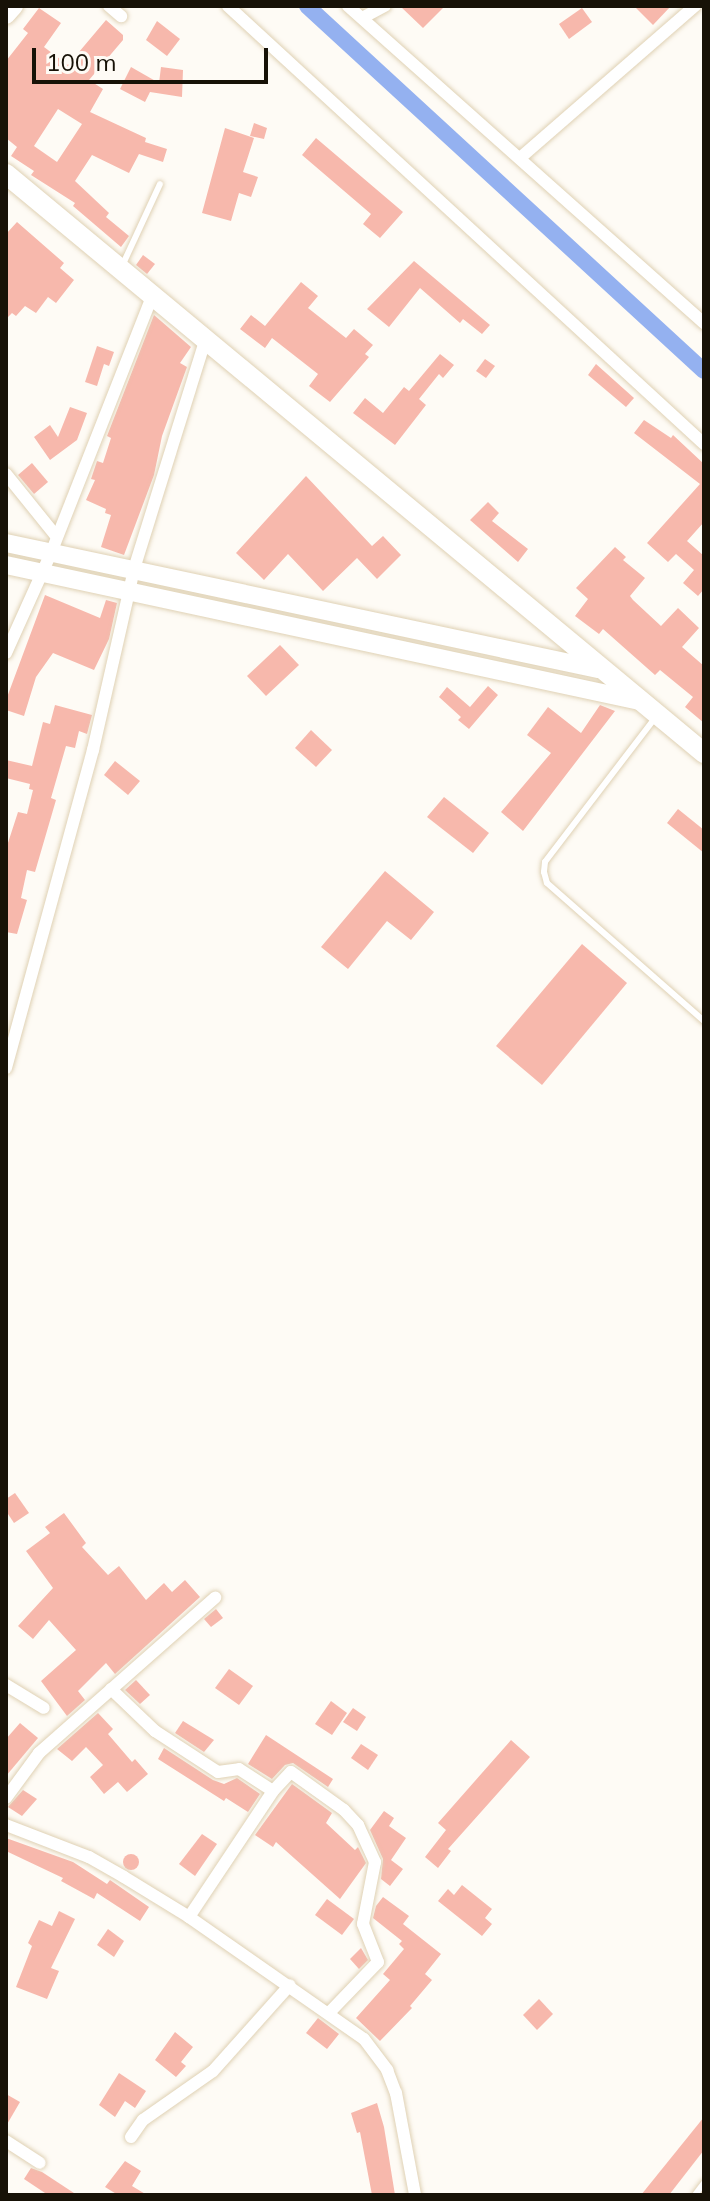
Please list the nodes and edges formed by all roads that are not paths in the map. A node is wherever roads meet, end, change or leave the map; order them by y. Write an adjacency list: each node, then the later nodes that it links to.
1 (14, 6): 7 (street)
2 (109, 6): 8 (street)
3 (228, 6): 17 (street)
4 (348, 6): 9 (street)
5 (385, 6): 9 (street)
6 (695, 6): 10 (street)
7 (6, 15)
8 (121, 16)
9 (362, 18): 10 (street)
10 (520, 158): 15 (street)
11 (6, 174): 13 (main road)
12 (160, 184): 13 (lane)
13 (121, 267): 14 (main road)
14 (152, 296): 16 (main road); 20 (street)
15 (704, 323)
16 (206, 338): 22 (street); 26 (main road)
17 (704, 444)
18 (6, 474): 20 (street)
19 (6, 543): 20 (street)
20 (54, 544): 22 (street); 23 (street)
21 (6, 565): 23 (street)
22 (134, 569): 24 (street); 26 (street)
23 (42, 573): 24 (street); 25 (street)
24 (129, 591): 27 (street); 31 (street)
25 (6, 653)
26 (598, 669): 27 (main road)
27 (640, 701): 28 (main road)
28 (658, 715): 29 (main road); 30 (lane)
29 (704, 753)
30 (704, 1021)
31 (6, 1068)
32 (215, 1598): 34 (street)
33 (6, 1685): 35 (street)
34 (111, 1689): 36 (street); 37 (street)
35 (44, 1708)
36 (273, 1791): 39 (street); 41 (street)
37 (6, 1798)
38 (6, 1825): 39 (street)
39 (189, 1917): 40 (street)
40 (290, 1985): 41 (street); 42 (street)
41 (329, 2013): 46 (street)
42 (131, 2137)
43 (6, 2141): 44 (street)
44 (40, 2163)
45 (704, 2183): 47 (lane)
46 (415, 2195)
47 (695, 2195)

